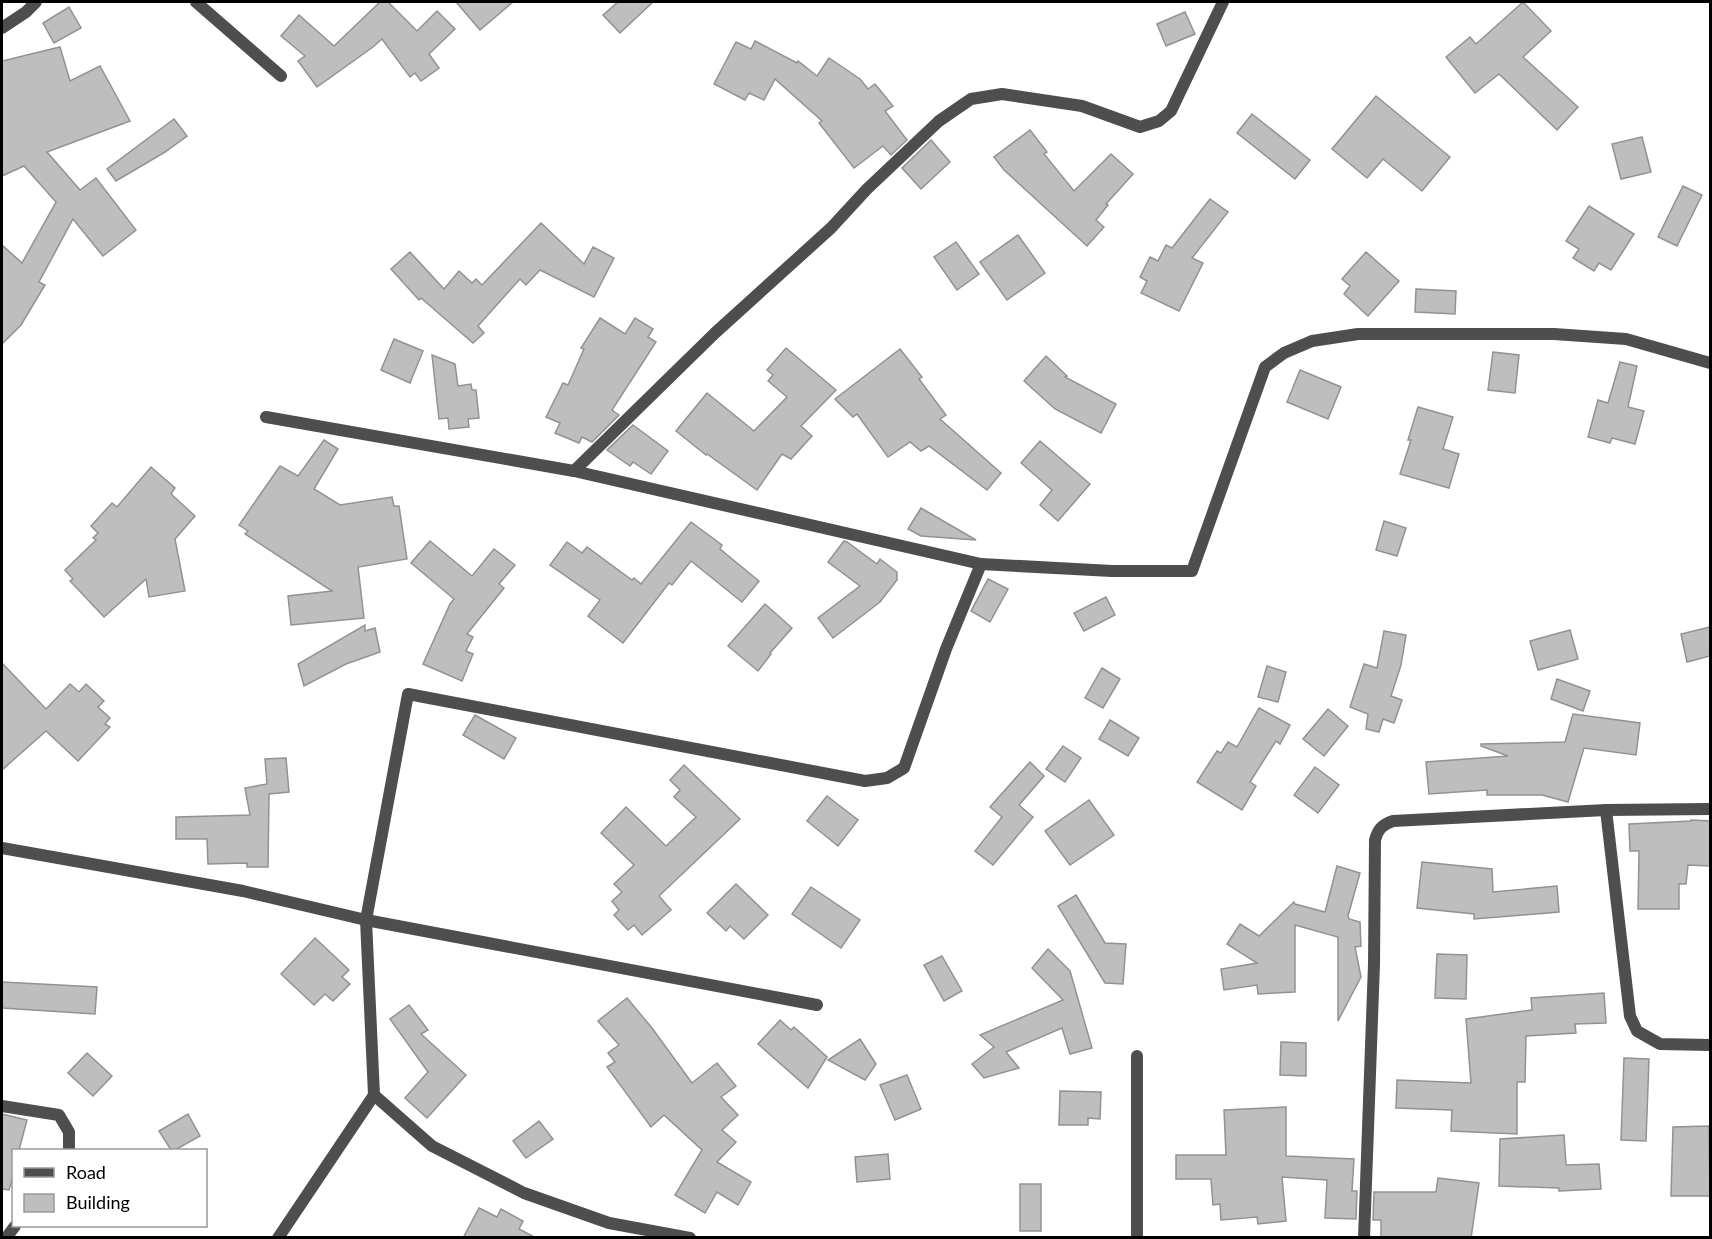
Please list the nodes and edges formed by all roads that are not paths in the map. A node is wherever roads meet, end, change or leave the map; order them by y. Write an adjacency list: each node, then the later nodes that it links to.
1 (36, 2): 4 (street)
2 (196, 2): 5 (street)
3 (1223, 2): 8 (street)
4 (2, 28)
5 (281, 76)
6 (1710, 363): 9 (street)
7 (266, 417): 8 (street)
8 (574, 471): 9 (street)
9 (981, 564): 13 (street)
10 (1710, 809): 11 (street)
11 (1606, 810): 15 (street); 23 (street)
12 (2, 848): 13 (street)
13 (366, 920): 14 (street); 17 (street)
14 (817, 1005)
15 (1710, 1045)
16 (1137, 1056): 22 (street)
17 (374, 1095): 20 (street); 21 (street)
18 (2, 1106): 19 (street)
19 (69, 1149)
20 (278, 1238)
21 (690, 1238)
22 (1137, 1238)
23 (1364, 1238)

